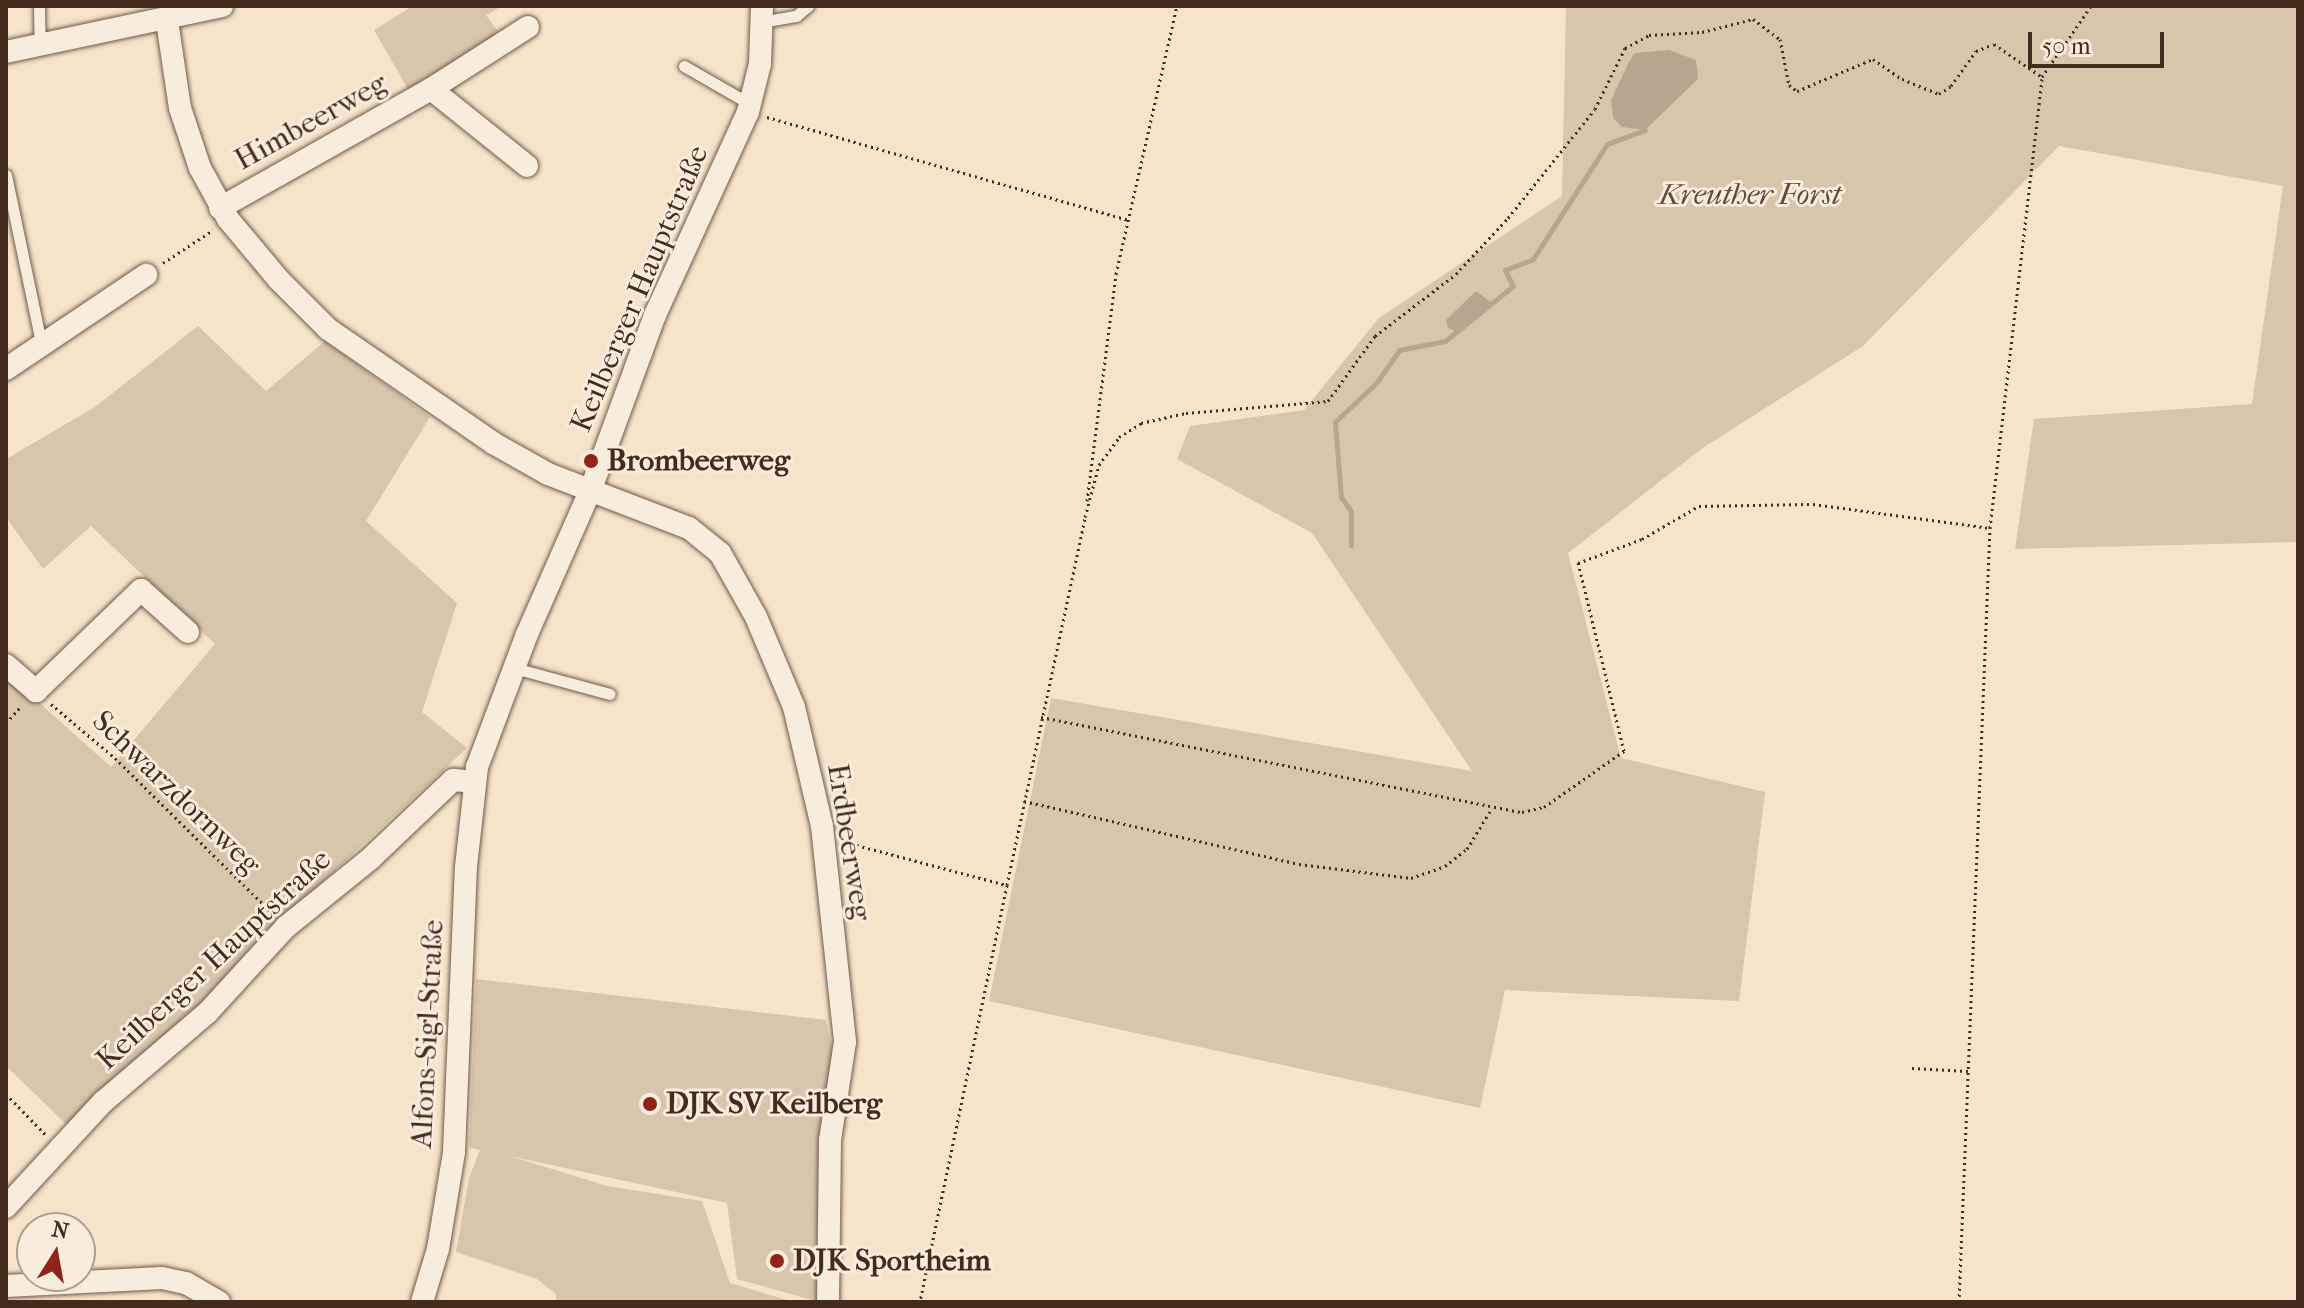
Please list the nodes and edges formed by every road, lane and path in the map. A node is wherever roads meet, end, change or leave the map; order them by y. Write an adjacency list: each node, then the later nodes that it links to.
1 (39, 6): 9 (lane)
2 (222, 6): 7 (street)
3 (808, 6): 6 (lane)
4 (1177, 6): 18 (path)
5 (2091, 6): 12 (path)
6 (762, 14): 14 (street, Keilberger Hauptstraße)
7 (167, 21): 9 (street); 17 (street)
8 (528, 27): 13 (street, Himbeerweg)
9 (40, 45): 10 (street)
10 (6, 52)
11 (684, 66): 14 (lane)
12 (2042, 77): 23 (path); 24 (path)
13 (431, 89): 15 (street, Himbeerweg); 17 (street, Himbeerweg)
14 (749, 108): 18 (path); 22 (street, Keilberger Hauptstraße)
15 (527, 166)
16 (6, 175): 20 (lane)
17 (224, 214): 19 (path); 22 (street)
18 (1129, 220): 23 (path)
19 (146, 275): 20 (street)
20 (42, 348): 21 (street)
21 (6, 369)
22 (591, 489): 27 (street, Keilberger Hauptstraße); 34 (street, Erdbeerweg)
23 (1085, 517): 30 (path)
24 (1990, 528): 33 (path); 38 (path)
25 (188, 632): 28 (street)
26 (6, 665): 28 (street)
27 (514, 668): 29 (lane); 31 (street, Keilberger Hauptstraße)
28 (36, 691): 36 (path, Schwarzdornweg)
29 (610, 694)
30 (1041, 717): 32 (path); 33 (path)
31 (476, 774): 36 (street, Keilberger Hauptstraße); 44 (street, Alfons-Sigl-Straße)
32 (1024, 801): 33 (path); 35 (path)
33 (1492, 808)
34 (822, 836): 35 (path); 45 (street, Erdbeerweg)
35 (1007, 885): 46 (path)
36 (286, 927): 40 (street, Keilberger Hauptstraße)
37 (1912, 1068): 38 (path)
38 (1968, 1071): 47 (path)
39 (6, 1094): 40 (path)
40 (60, 1148): 41 (street, Keilberger Hauptstraße)
41 (6, 1207)
42 (6, 1286): 43 (street)
43 (219, 1302)
44 (422, 1302)
45 (828, 1302)
46 (920, 1302)
47 (1959, 1302)

